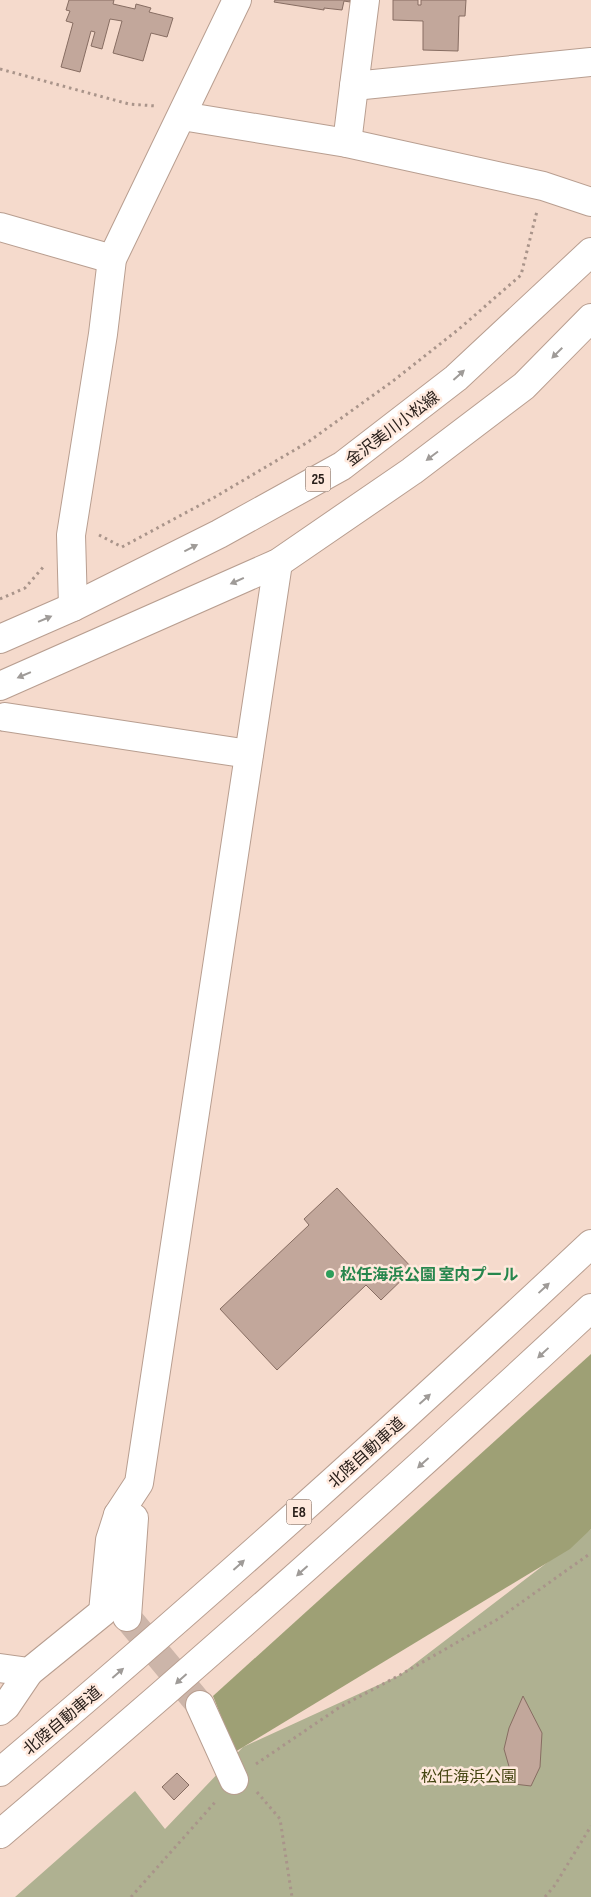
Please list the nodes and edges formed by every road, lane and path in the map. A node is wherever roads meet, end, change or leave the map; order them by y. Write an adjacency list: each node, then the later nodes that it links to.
1 (237, 0): 6 (main road)
2 (365, 0): 5 (main road)
3 (591, 62): 5 (main road)
4 (0, 69): 6 (path)
5 (354, 86): 7 (main road)
6 (182, 116): 7 (main road); 12 (main road)
7 (347, 143): 8 (main road)
8 (543, 186): 9 (main road); 14 (path)
9 (591, 202)
10 (0, 227): 12 (main road)
11 (591, 252): 17 (main road, 金沢美川小松線 / 25, one-way to 11)
12 (112, 259): 14 (main road)
13 (591, 318): 15 (main road, one-way to 15)
14 (70, 535): 16 (path); 17 (main road)
15 (278, 563): 19 (main road, one-way to 19); 21 (main road)
16 (0, 599)
17 (73, 607): 18 (main road, 金沢美川小松線 / 25, one-way to 17)
18 (0, 638)
19 (0, 686)
20 (4, 717): 21 (main road)
21 (249, 754): 24 (main road)
22 (591, 1244): 31 (main road, 北陸自動車道 / E8, one-way to 22)
23 (591, 1308): 34 (main road, one-way to 34)
24 (118, 1515): 26 (main road); 28 (main road)
25 (591, 1553): 32 (path)
26 (127, 1617)
27 (0, 1668): 28 (main road)
28 (28, 1672): 30 (main road)
29 (200, 1705): 32 (main road)
30 (0, 1711)
31 (0, 1772)
32 (238, 1777): 35 (path); 36 (path)
33 (591, 1826): 37 (path)
34 (0, 1834)
35 (132, 1897)
36 (292, 1897)
37 (546, 1897)

